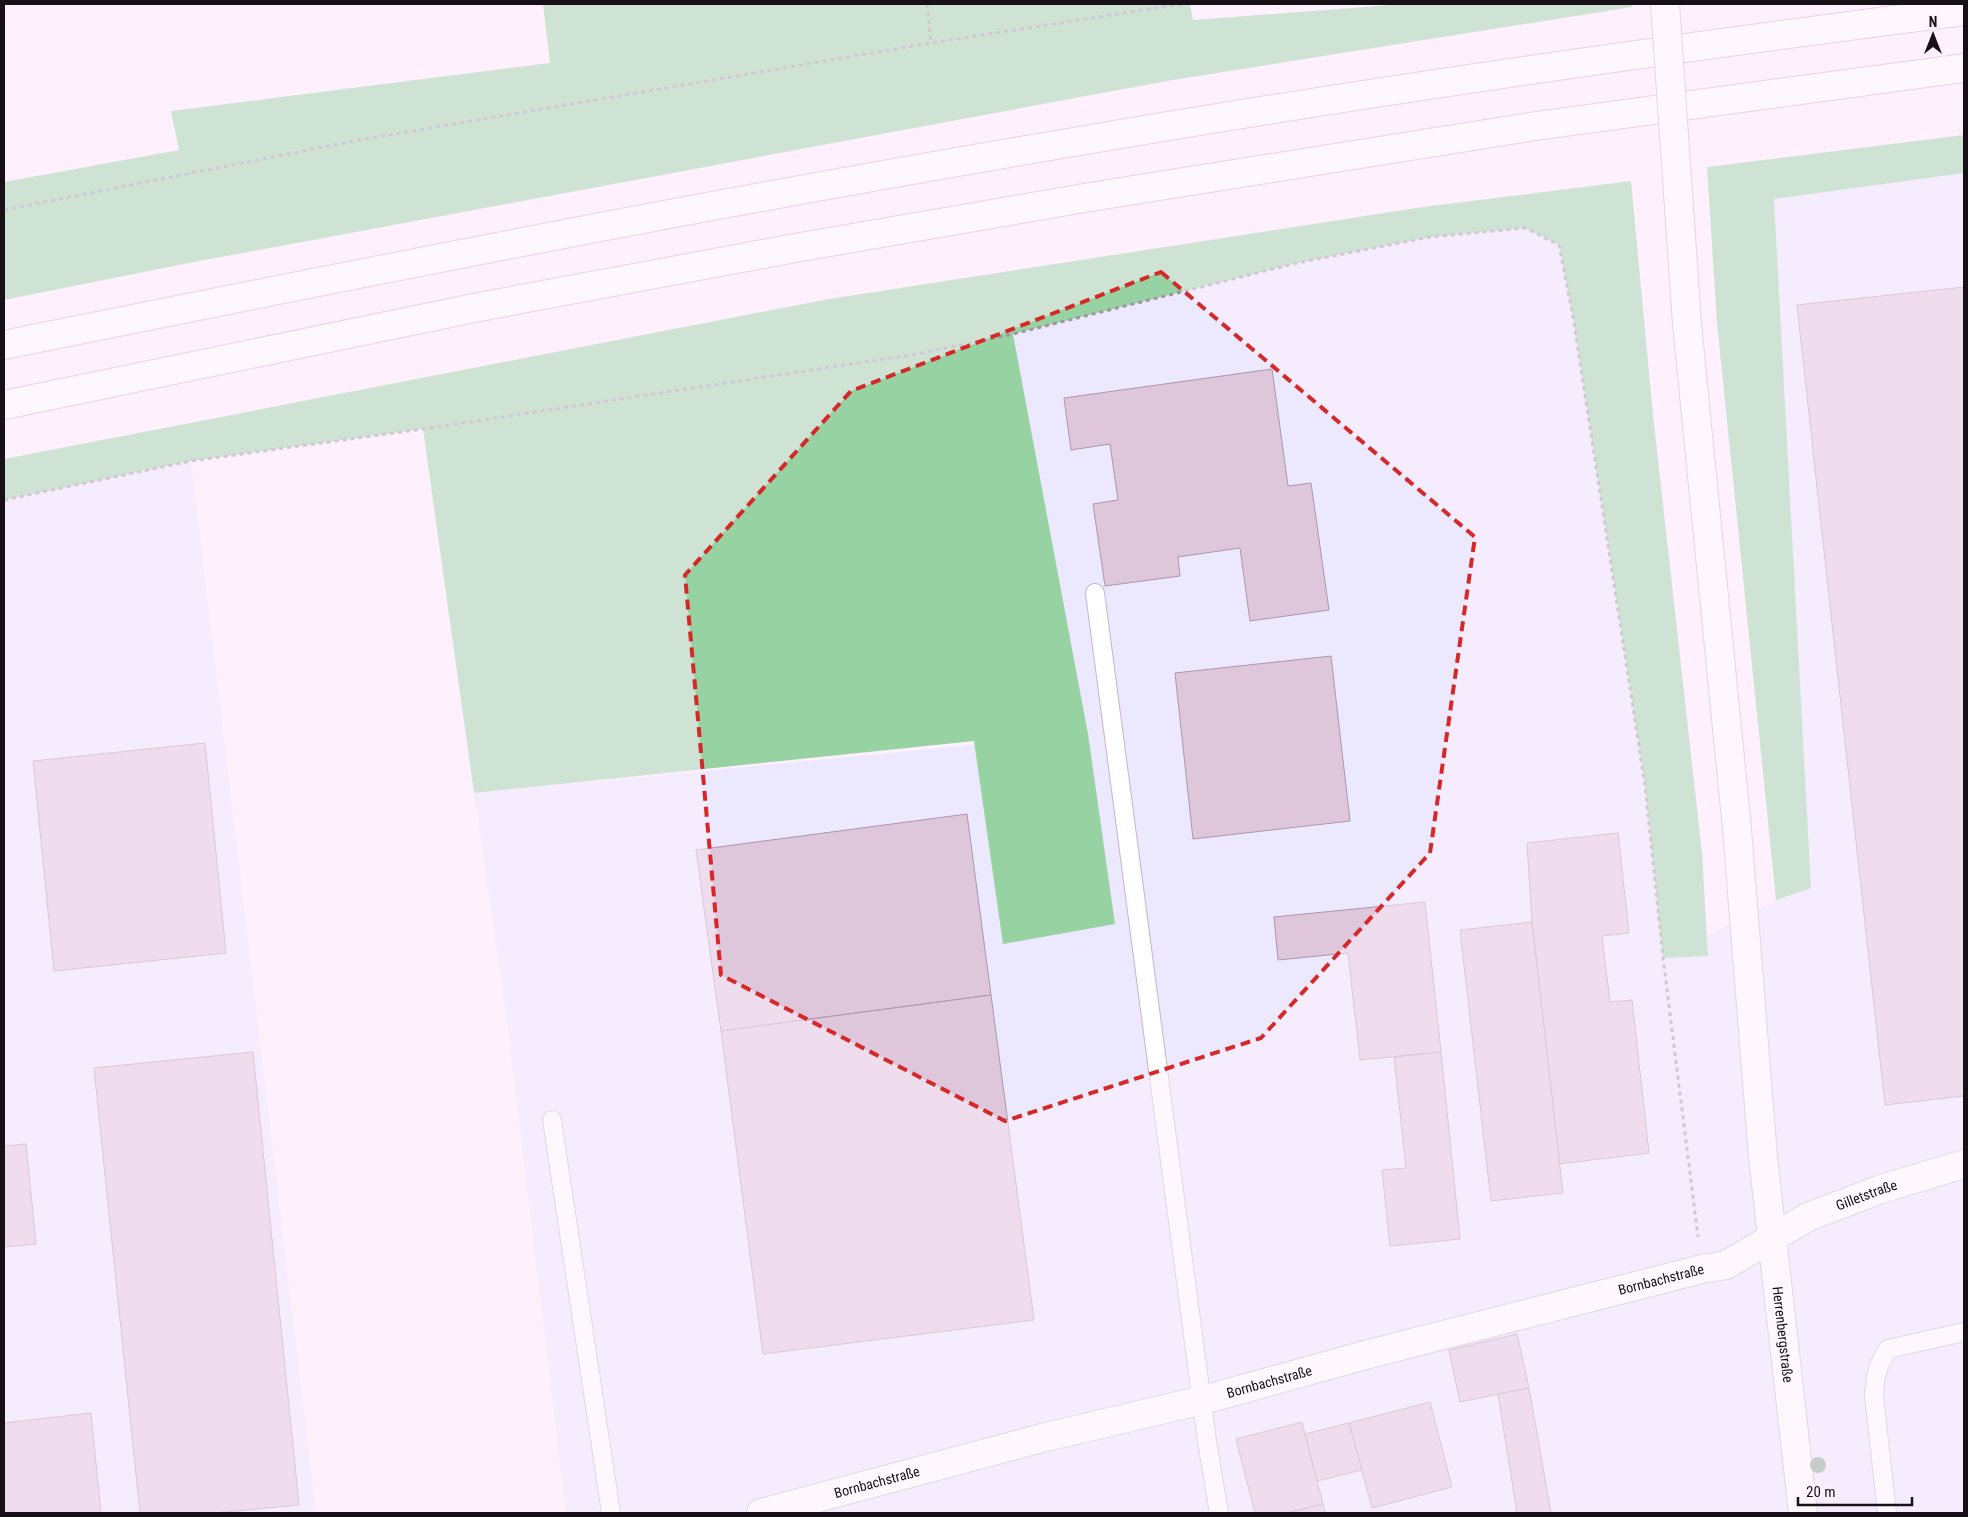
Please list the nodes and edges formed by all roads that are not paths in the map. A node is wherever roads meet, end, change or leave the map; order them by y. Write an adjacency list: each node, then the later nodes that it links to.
1 (1665, 4): 9 (main road, Herrenbergstraße, bridge)
2 (1964, 11): 4 (main road)
3 (1964, 68): 5 (main road)
4 (4, 345)
5 (4, 406)
6 (1095, 593): 11 (lane)
7 (552, 1120): 13 (lane)
8 (1964, 1164): 9 (main road, Gilletstraße)
9 (1773, 1238): 11 (main road, Bornbachstraße); 15 (main road, Herrenbergstraße)
10 (1964, 1332): 16 (lane)
11 (1203, 1400): 12 (main road, Bornbachstraße); 14 (lane)
12 (771, 1512)
13 (611, 1513)
14 (1219, 1513)
15 (1803, 1513)
16 (1887, 1513)

